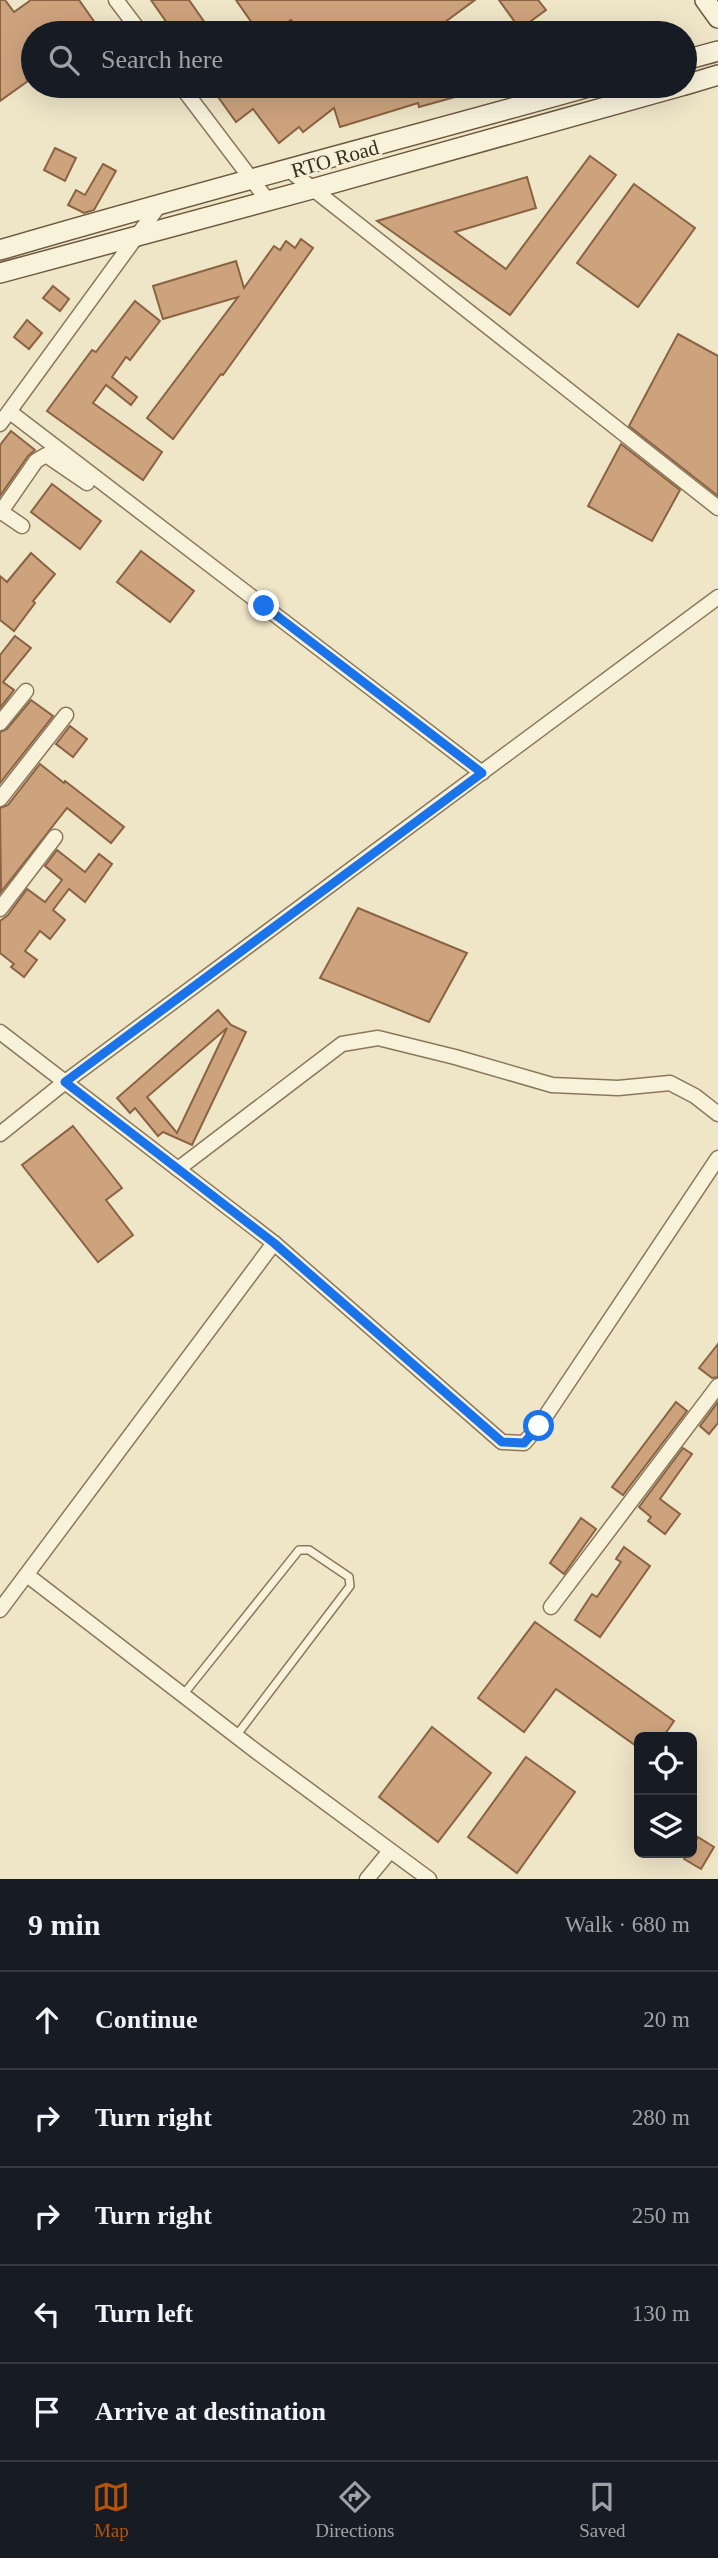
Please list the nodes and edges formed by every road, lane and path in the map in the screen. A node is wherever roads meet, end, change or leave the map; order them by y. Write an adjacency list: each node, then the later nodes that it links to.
1 (116, 0): 4 (street)
2 (705, 0): 3 (street)
3 (718, 18)
4 (133, 21)
5 (718, 51): 6 (street)
6 (697, 57)
7 (718, 75): 8 (street, RTO Road)
8 (697, 81)
9 (190, 98): 13 (street)
10 (549, 98): 12 (street, RTO Road)
11 (637, 98): 14 (street, RTO Road)
12 (289, 170): 13 (street, RTO Road); 14 (street)
13 (253, 180): 15 (street); 16 (street, RTO Road)
14 (312, 189): 15 (street, RTO Road); 23 (street)
15 (268, 201): 17 (street, RTO Road)
16 (161, 203): 17 (street); 18 (street, RTO Road)
17 (138, 235): 19 (street, RTO Road); 20 (street)
18 (0, 250)
19 (0, 273)
20 (10, 412): 21 (street); 30 (street)
21 (0, 425)
22 (93, 487): 24 (street)
23 (718, 508)
24 (0, 512): 25 (street)
25 (22, 526)
26 (718, 597): 30 (street)
27 (26, 691): 29 (street)
28 (66, 715): 31 (street)
29 (0, 723)
30 (482, 773): 35 (street)
31 (0, 799)
32 (55, 837): 33 (street)
33 (0, 909)
34 (0, 1032): 35 (street)
35 (65, 1082): 37 (street); 39 (street)
36 (718, 1114): 39 (street)
37 (0, 1134)
38 (718, 1158): 40 (street)
39 (178, 1169): 40 (street)
40 (274, 1243): 42 (street)
41 (718, 1385): 43 (street)
42 (27, 1575): 44 (street); 45 (street)
43 (551, 1607)
44 (0, 1611)
45 (183, 1695): 46 (street); 46 (lane)
46 (236, 1736): 47 (street)
47 (390, 1851): 48 (street); 49 (street)
48 (367, 1879)
49 (429, 1879)

